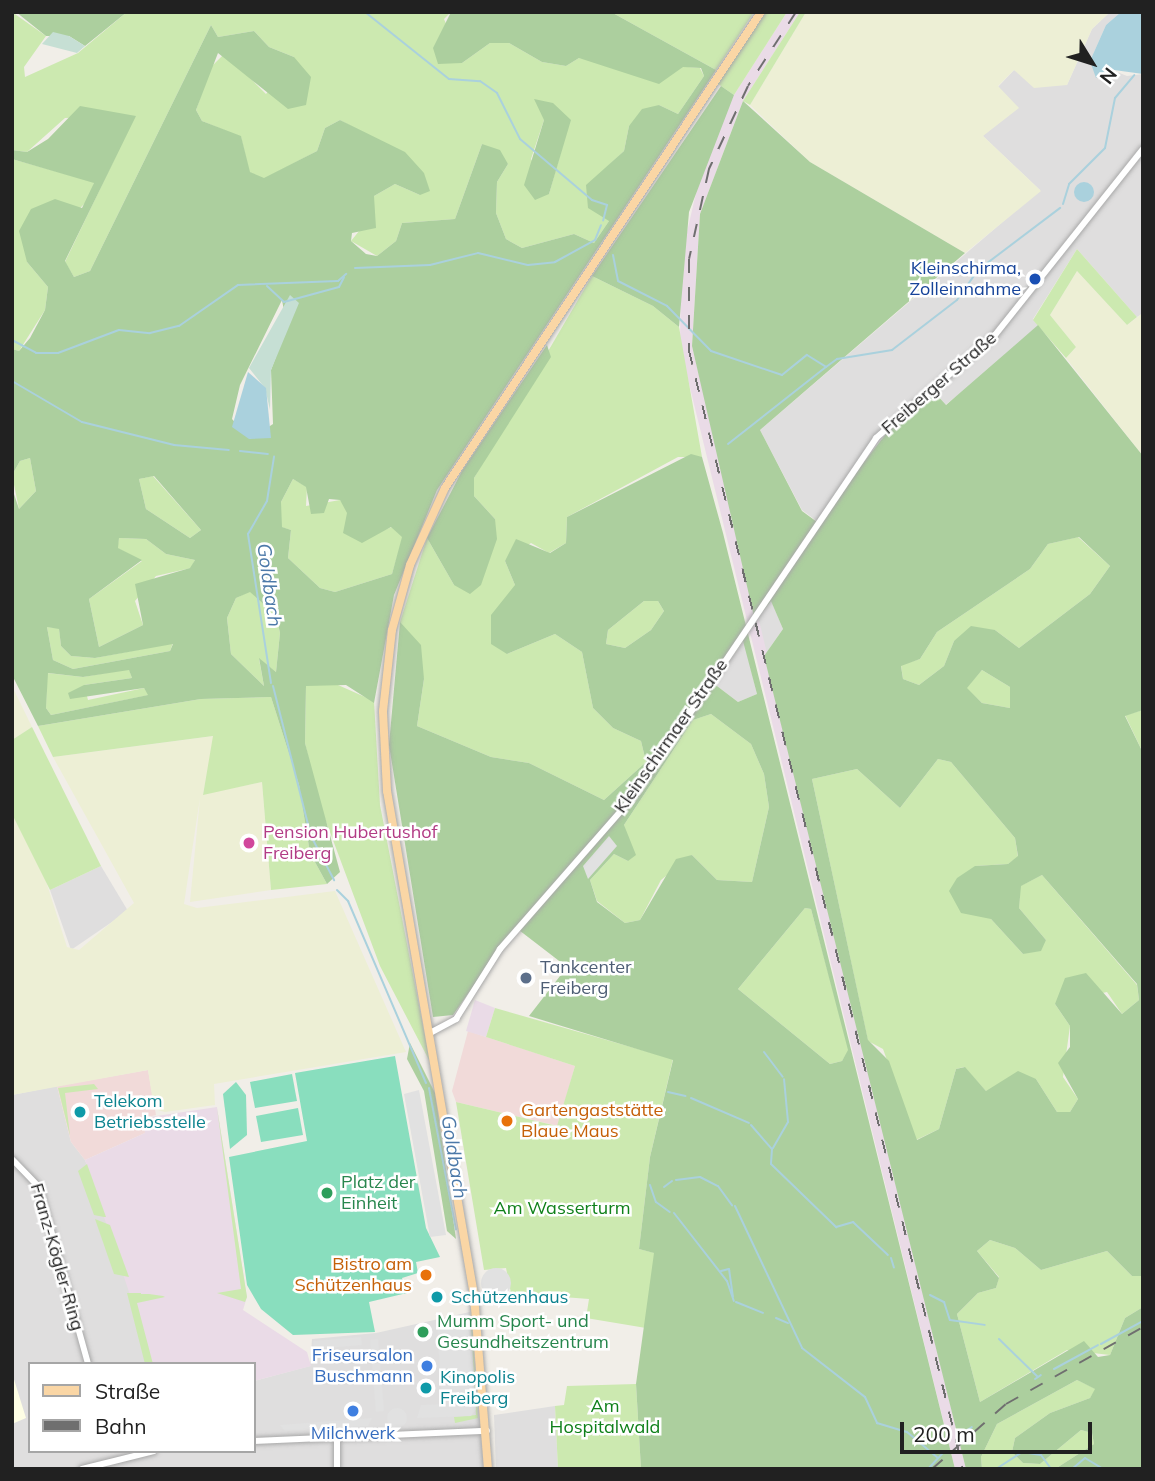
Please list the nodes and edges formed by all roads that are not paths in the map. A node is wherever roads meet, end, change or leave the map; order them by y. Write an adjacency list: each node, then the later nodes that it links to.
1 (761, 12): 4 (main road)
2 (1143, 149): 3 (street, Freiberger Straße)
3 (817, 521): 4 (street, Kleinschirmaer Straße)
4 (430, 1033): 7 (main road)
5 (12, 1159): 6 (street, Franz-Kögler-Ring)
6 (87, 1362)
7 (486, 1431): 8 (street); 15 (main road)
8 (337, 1438): 9 (street); 14 (street)
9 (256, 1441)
10 (113, 1453): 12 (street)
11 (146, 1453): 12 (street)
12 (115, 1461): 13 (street)
13 (82, 1469)
14 (337, 1469)
15 (488, 1469)

